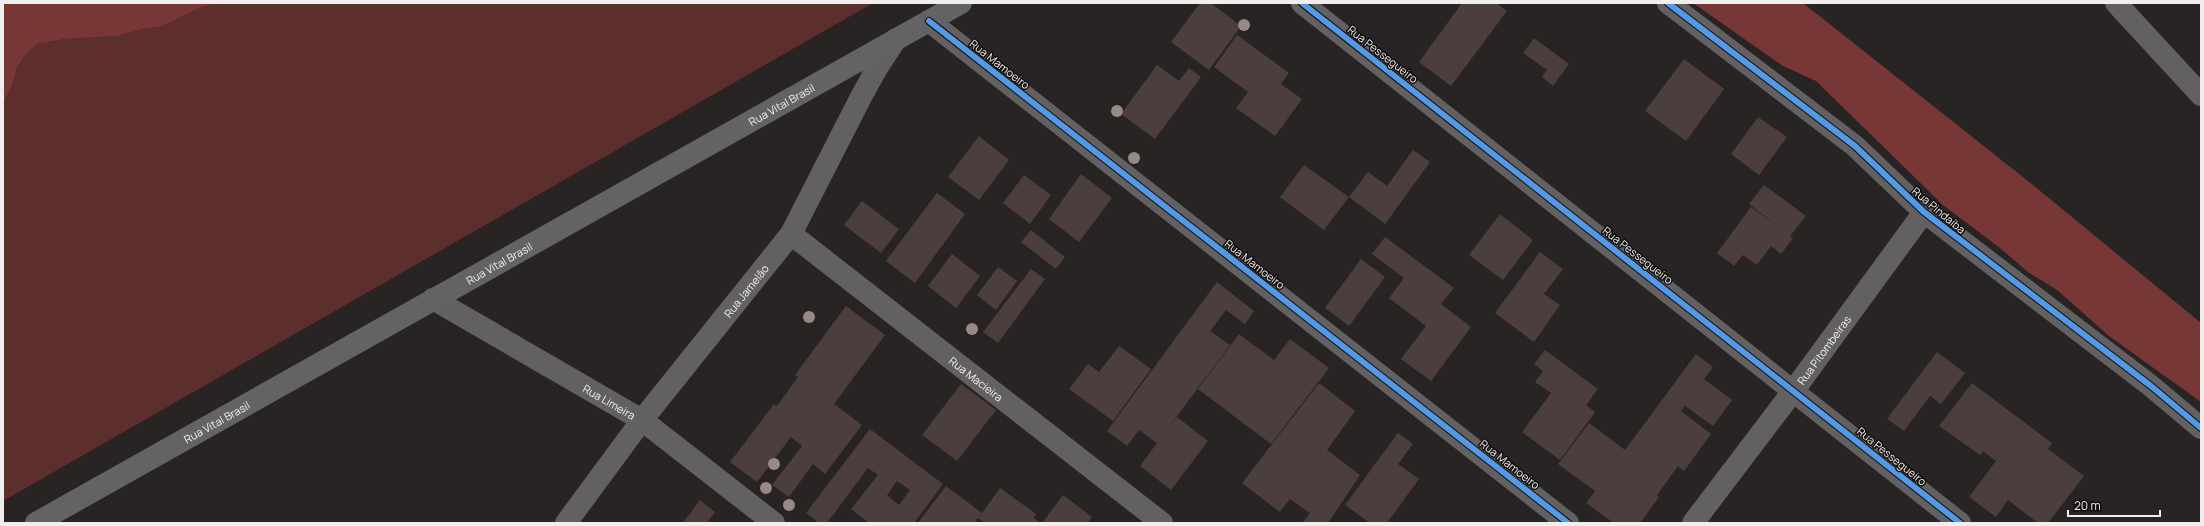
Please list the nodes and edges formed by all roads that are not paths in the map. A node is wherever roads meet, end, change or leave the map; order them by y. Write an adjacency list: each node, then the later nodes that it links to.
1 (961, 3): 5 (main road, Rua Vital Brasil)
2 (1302, 3): 11 (street, Rua Pessegueiro)
3 (1668, 3): 8 (street, Rua Pindaíba)
4 (2116, 3): 7 (street)
5 (929, 21): 6 (main road, Rua Vital Brasil); 14 (street, Rua Mamoeiro)
6 (896, 39): 9 (street, Rua Jamelão); 10 (main road, Rua Vital Brasil)
7 (2201, 95)
8 (1924, 212): 11 (street, Rua Pitombeiras); 13 (street, Rua Pindaíba)
9 (791, 234): 12 (street, Rua Jamelão); 18 (street, Rua Macieira)
10 (433, 299): 12 (street, Rua Limeira); 15 (main road, Rua Vital Brasil)
11 (1794, 390): 19 (street, Rua Pitombeiras); 20 (street, Rua Pessegueiro)
12 (642, 420): 16 (street, Rua Jamelão); 17 (street, Rua Limeira)
13 (2201, 428)
14 (1566, 522)
15 (36, 523)
16 (566, 523)
17 (774, 523)
18 (1162, 523)
19 (1693, 523)
20 (1960, 523)

